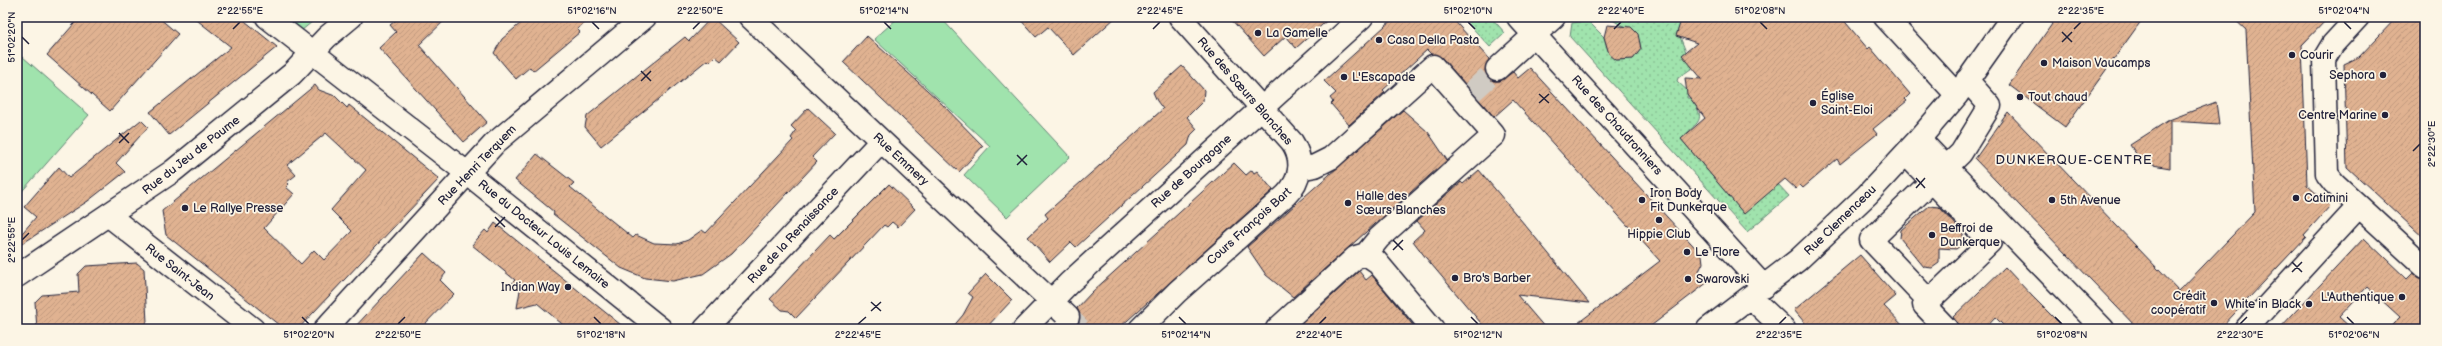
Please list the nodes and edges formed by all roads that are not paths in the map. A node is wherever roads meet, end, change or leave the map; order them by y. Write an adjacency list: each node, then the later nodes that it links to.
1 (267, 17): 13 (street, Rue du Docteur Louis Lemaire)
2 (645, 17): 20 (street, Rue Henri Terquem)
3 (750, 17): 17 (street, Rue Emmery)
4 (1180, 17): 16 (street, Rue des Sœurs Blanches)
5 (1362, 17): 16 (street, Rue de Bourgogne)
6 (1518, 17): 12 (street, Rue des Chaudronniers)
7 (1554, 17): 12 (street)
8 (1886, 17): 15 (street)
9 (2012, 17): 15 (street, Rue Clemenceau)
10 (348, 18): 13 (street, Rue du Jeu de Paume)
11 (2348, 20): 22 (street)
12 (1535, 35): 14 (street); 27 (street, Rue des Chaudronniers)
13 (313, 51): 20 (street, Rue du Docteur Louis Lemaire); 23 (street, Rue du Jeu de Paume)
14 (1497, 68)
15 (1962, 88): 18 (street, Rue Clemenceau); 21 (street)
16 (1261, 107): 19 (street, Rue des Sœurs Blanches); 29 (street, Rue de Bourgogne)
17 (881, 141): 29 (street, Rue Emmery); 34 (street, Rue de la Renaissance)
18 (1913, 147): 21 (street); 27 (street, Rue Clemenceau)
19 (1299, 169): 24 (street); 36 (street, Cours François Bart)
20 (468, 173): 32 (street, Rue Henri Terquem); 33 (street, Rue du Docteur Louis Lemaire)
21 (1939, 174): 28 (street); 28 (street); 42 (street)
22 (2359, 206): 25 (street); 43 (street)
23 (108, 215): 26 (street, Rue du Jeu de Paume); 31 (street, Rue Saint-Jean)
24 (1366, 254): 37 (street); 38 (street)
25 (2425, 267)
26 (17, 276)
27 (1757, 292): 39 (street, Rue Clemenceau); 40 (street, Rue des Chaudronniers)
28 (1929, 301): 41 (street)
29 (1050, 302): 30 (street); 35 (street, Rue de Bourgogne)
30 (1068, 318)
31 (253, 329)
32 (325, 329)
33 (661, 329)
34 (705, 329)
35 (1024, 329)
36 (1140, 329)
37 (1277, 329)
38 (1433, 329)
39 (1708, 329)
40 (1784, 329)
41 (1947, 329)
42 (2103, 329)
43 (2246, 329)

